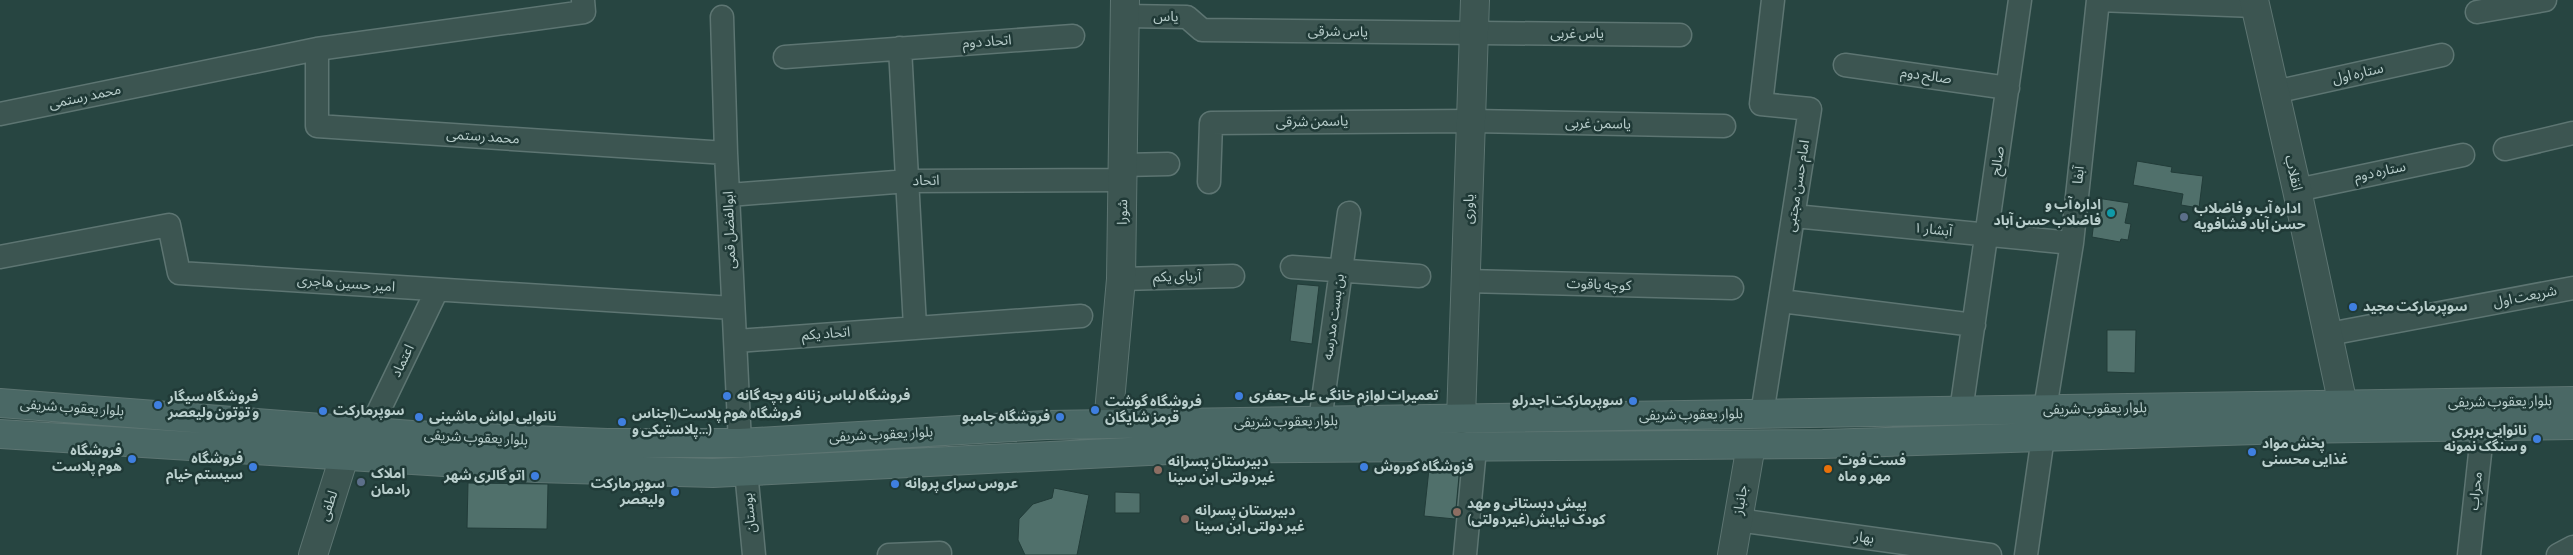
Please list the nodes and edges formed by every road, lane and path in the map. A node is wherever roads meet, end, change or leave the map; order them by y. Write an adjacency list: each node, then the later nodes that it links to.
1 (1475, 0): 12 (street, یاوری)
2 (1773, 0): 36 (street, امام حسن مجتبی)
3 (2020, 0): 20 (street, صالح)
4 (2098, 0): 6 (street); 38 (street, آبفا)
5 (2545, 0): 9 (street)
6 (2254, 3): 21 (street, انقلاب)
7 (584, 6): 16 (street, محمد رستمی)
8 (1125, 8): 11 (street, یاس); 30 (street, شورا)
9 (2477, 12)
10 (722, 17): 27 (street, ابوالفضل قمی)
11 (1202, 30): 12 (street, یاس شرقی)
12 (1474, 34): 13 (street, یاس غربی); 23 (street, یاوری)
13 (1680, 35)
14 (1073, 36): 15 (street, اتحاد دوم)
15 (900, 48): 18 (street, اتحاد دوم); 31 (street)
16 (317, 50): 22 (street, محمد رستمی); 27 (street, محمد رستمی)
17 (2442, 55): 21 (street, ستاره اول)
18 (785, 57)
19 (1845, 65): 20 (street, صالح دوم)
20 (2008, 88): 37 (street, صالح)
21 (2275, 92): 33 (street, انقلاب)
22 (0, 114)
23 (1472, 121): 24 (street, یاسمن غربی); 32 (street, یاسمن شرقی); 45 (street, یاوری)
24 (1724, 126)
25 (2573, 133): 26 (street)
26 (2505, 149)
27 (726, 153): 34 (street, ابوالفضل قمی)
28 (2463, 155): 33 (street, ستاره دوم)
29 (1168, 164): 30 (street, اتحاد)
30 (1123, 173): 31 (street, اتحاد); 44 (street, شورا)
31 (908, 181): 34 (street, اتحاد); 53 (street)
32 (1209, 182)
33 (2297, 190): 54 (street, انقلاب)
34 (729, 195): 50 (street, ابوالفضل قمی)
35 (1348, 213): 41 (street, بن بست مدرسه)
36 (1794, 216): 37 (street, آبشار ۱); 49 (street, امام حسن مجتبی)
37 (1988, 235): 38 (street, آبشار ۱); 52 (street, صالح)
38 (2072, 242): 58 (street, آبفا)
39 (0, 257): 48 (street, امیر حسین هاجری)
40 (1292, 267): 41 (street)
41 (1341, 270): 43 (street); 64 (street, بن بست مدرسه)
42 (1232, 276): 44 (street, آریای یکم)
43 (1419, 276)
44 (1121, 279): 65 (street, شورا)
45 (1466, 281): 46 (street, کوچه یاقوت); 63 (street, یاوری)
46 (1732, 288)
47 (2573, 288): 54 (street, شریعت اول)
48 (437, 290): 50 (street, امیر حسین هاجری); 67 (street, اعتماد)
49 (1781, 301): 52 (street); 60 (street, امام حسن مجتبی)
50 (733, 308): 55 (street, ابوالفضل قمی)
51 (1081, 316): 53 (street, اتحاد یکم)
52 (1974, 325): 59 (street, صالح)
53 (915, 327): 55 (street, اتحاد یکم)
54 (2329, 334): 62 (street, انقلاب)
55 (737, 341): 70 (street, ابوالفضل قمی)
56 (2573, 401): 61 (main road, بلوار یعقوب شریفی)
57 (0, 403): 67 (main road, بلوار یعقوب شریفی)
58 (2045, 409): 59 (main road, بلوار یعقوب شریفی); 62 (main road, بلوار یعقوب شریفی)
59 (1961, 411): 60 (main road, بلوار یعقوب شریفی)
60 (1762, 414): 63 (main road, بلوار یعقوب شریفی); 71 (main road)
61 (2482, 414): 62 (main road, بلوار یعقوب شریفی); 66 (main road, بلوار یعقوب شریفی); 86 (street, محراب)
62 (2343, 417): 69 (main road, بلوار یعقوب شریفی)
63 (1460, 419): 64 (main road, بلوار یعقوب شریفی); 72 (main road)
64 (1320, 421): 65 (main road, بلوار یعقوب شریفی)
65 (1108, 424): 70 (main road, بلوار یعقوب شریفی); 73 (main road)
66 (2573, 425)
67 (369, 431): 70 (main road, بلوار یعقوب شریفی); 74 (main road)
68 (0, 434): 74 (main road, بلوار یعقوب شریفی)
69 (2043, 437): 71 (main road, بلوار یعقوب شریفی); 85 (street)
70 (740, 443)
71 (1751, 445): 72 (main road, بلوار یعقوب شریفی); 76 (street, جانباز)
72 (1475, 448): 73 (main road, بلوار یعقوب شریفی); 82 (street)
73 (1106, 454): 75 (main road, بلوار یعقوب شریفی)
74 (344, 456): 75 (main road, بلوار یعقوب شریفی); 79 (street, لطفی)
75 (746, 471): 80 (street, بوستان)
76 (1738, 520): 83 (street, جانباز); 84 (street, بهار)
77 (2573, 547): 87 (street)
78 (940, 553): 81 (street)
79 (313, 555)
80 (754, 555)
81 (889, 555)
82 (1465, 555)
83 (1732, 555)
84 (1990, 555)
85 (2026, 555)
86 (2469, 555)
87 (2558, 555)

